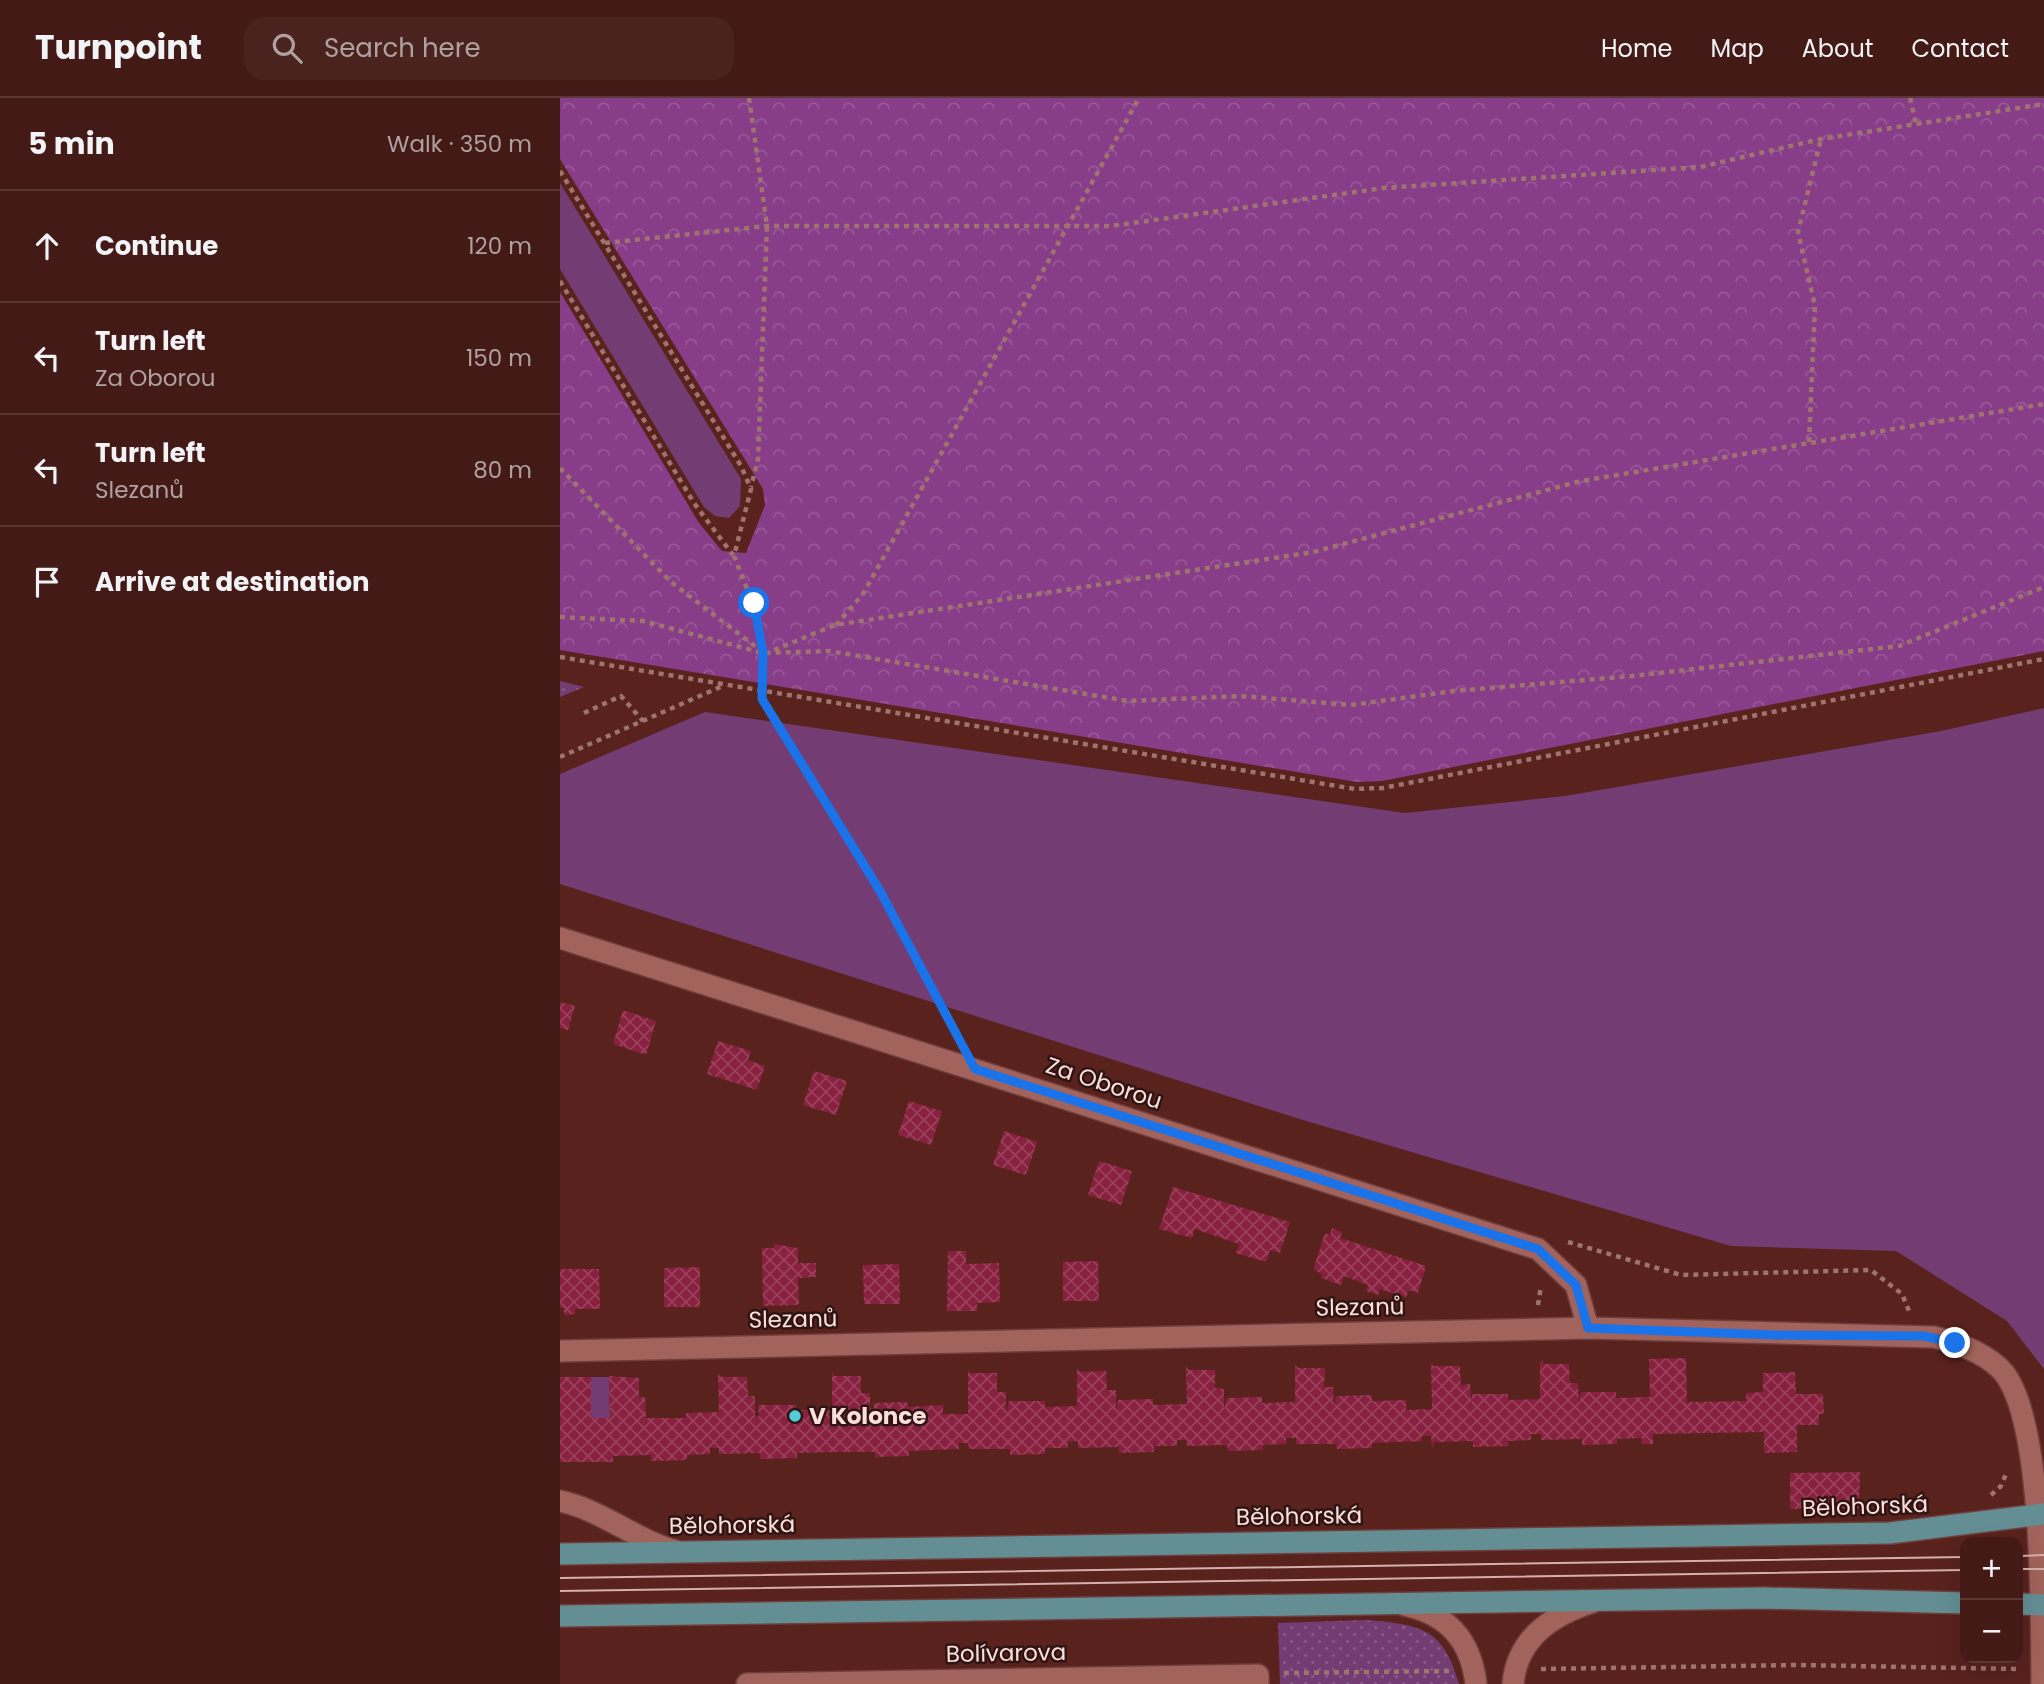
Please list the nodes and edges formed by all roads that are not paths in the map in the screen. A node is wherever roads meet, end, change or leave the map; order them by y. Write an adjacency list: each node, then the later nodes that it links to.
1 (560, 938): 2 (street, Za Oborou)
2 (1588, 1328): 3 (street, Slezanů); 5 (street, Slezanů)
3 (560, 1351)
4 (560, 1502): 6 (street)
5 (2041, 1514): 6 (main road, Bělohorská); 12 (street)
6 (681, 1552): 7 (main road, Bělohorská)
7 (560, 1554)
8 (1597, 1601): 9 (main road); 10 (main road); 17 (street)
9 (1960, 1603)
10 (1396, 1604): 13 (main road); 16 (street)
11 (2023, 1604): 12 (main road)
12 (2043, 1605): 18 (street)
13 (560, 1616)
14 (1258, 1680): 15 (street, Bolívarova)
15 (747, 1684)
16 (1476, 1684)
17 (1513, 1684)
18 (2042, 1684)

